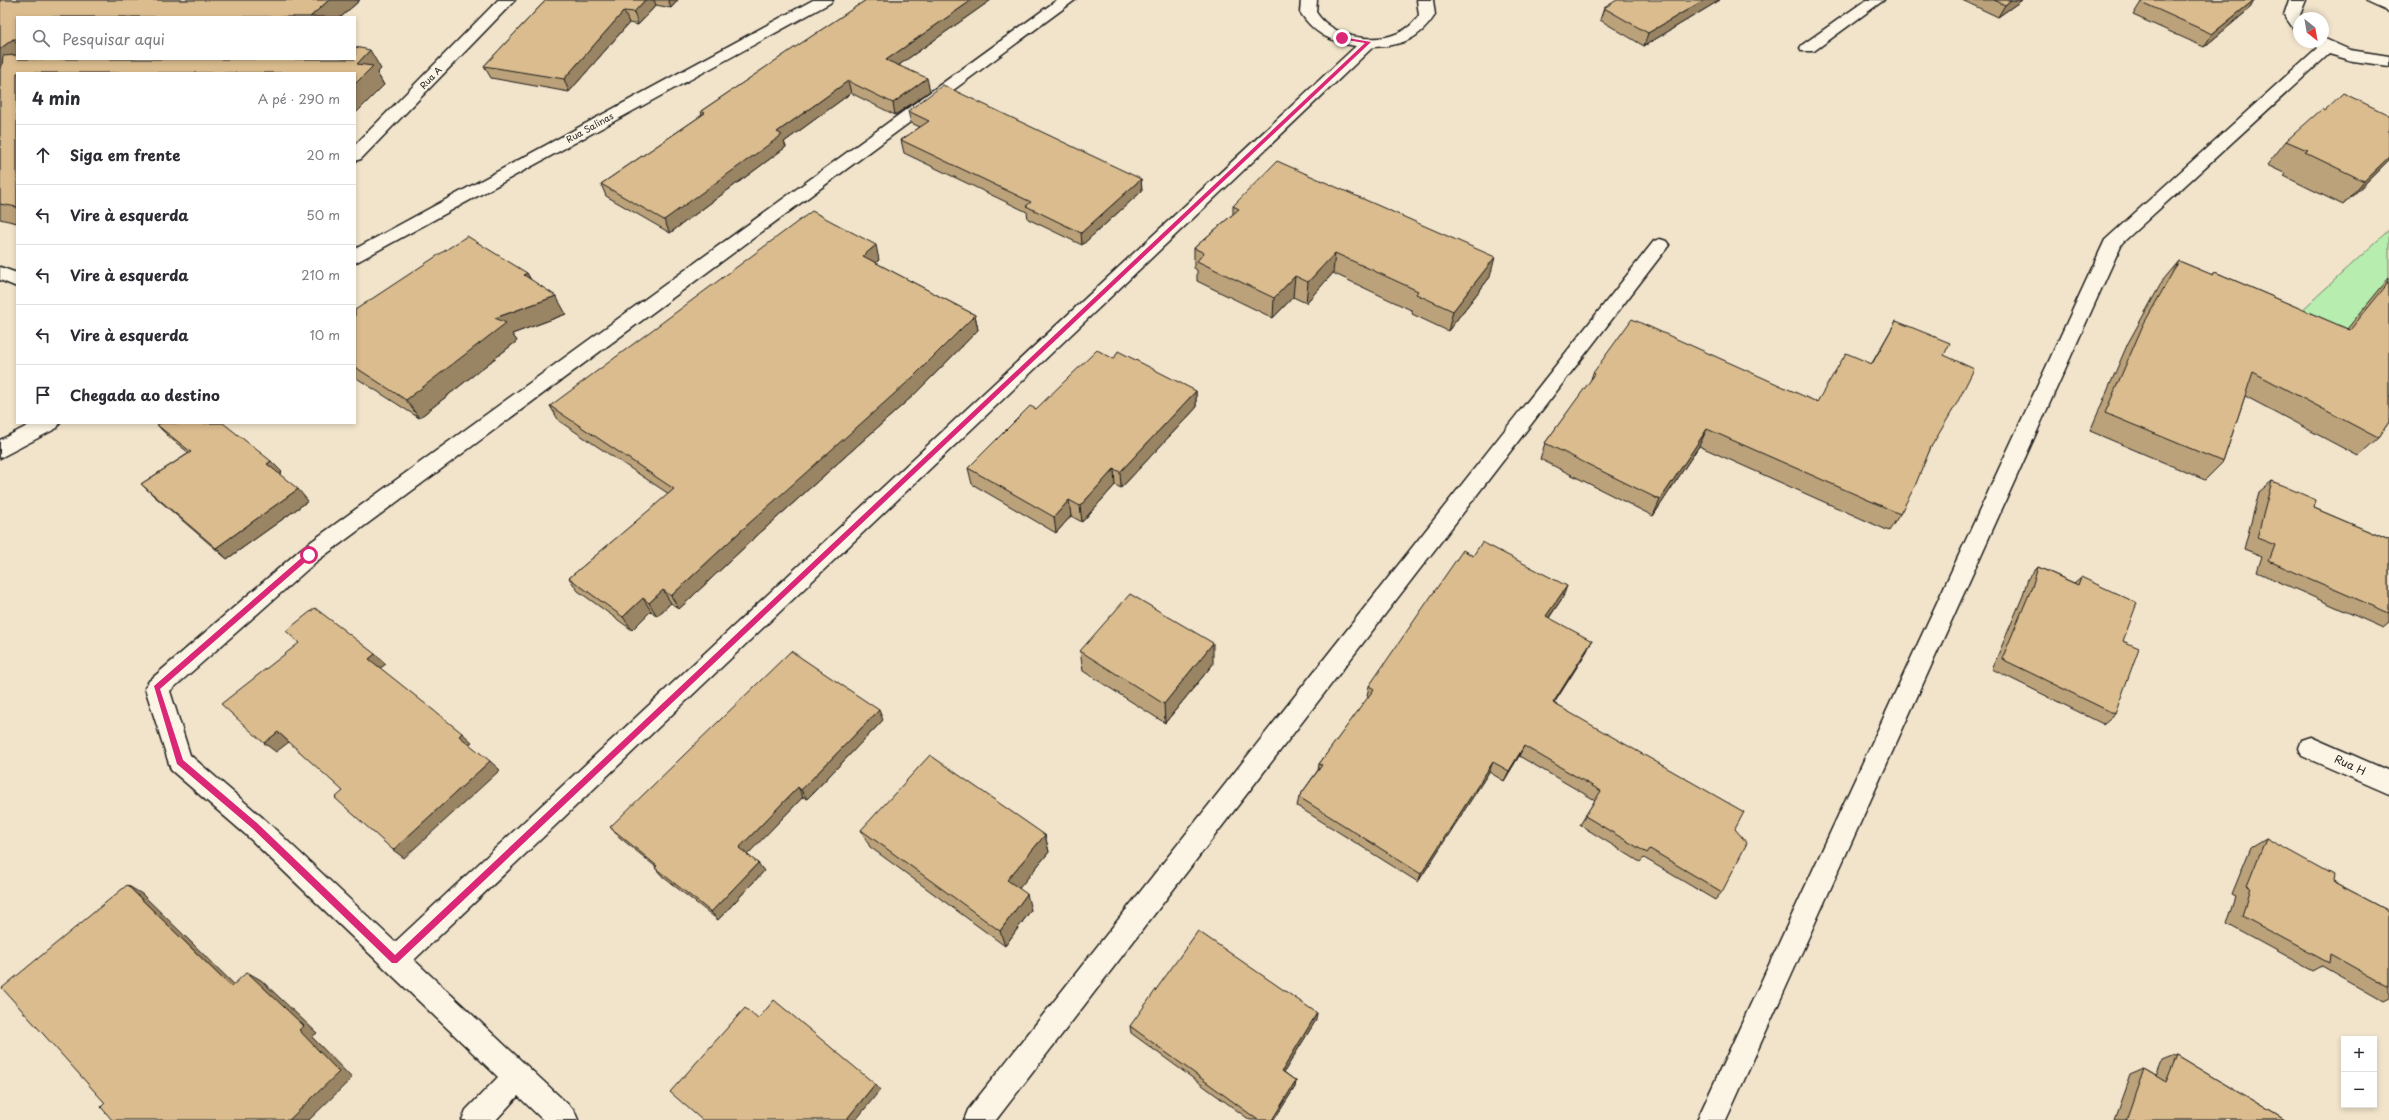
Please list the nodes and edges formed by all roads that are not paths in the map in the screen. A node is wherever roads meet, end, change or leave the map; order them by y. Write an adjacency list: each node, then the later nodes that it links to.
1 (507, 0): 16 (street, Rua A)
2 (825, 0): 18 (street, Rua Salinas)
3 (1067, 0): 25 (street)
4 (1308, 0): 11 (street)
5 (1425, 0): 11 (street)
6 (1876, 0): 13 (street)
7 (2296, 0): 10 (street)
8 (2374, 0): 9 (street)
9 (2389, 7)
10 (2293, 16)
11 (1369, 42): 25 (street)
12 (2329, 47): 15 (street)
13 (1808, 48)
14 (2320, 48): 30 (street)
15 (2389, 61)
16 (356, 155)
17 (1660, 245): 29 (street)
18 (356, 256)
19 (0, 273): 20 (street)
20 (16, 280)
21 (48, 424): 22 (street)
22 (0, 450)
23 (2312, 748): 24 (street, Rua H)
24 (2389, 783)
25 (395, 960): 26 (street)
26 (517, 1077): 27 (street); 28 (street)
27 (476, 1120)
28 (564, 1120)
29 (978, 1120)
30 (1711, 1120)

